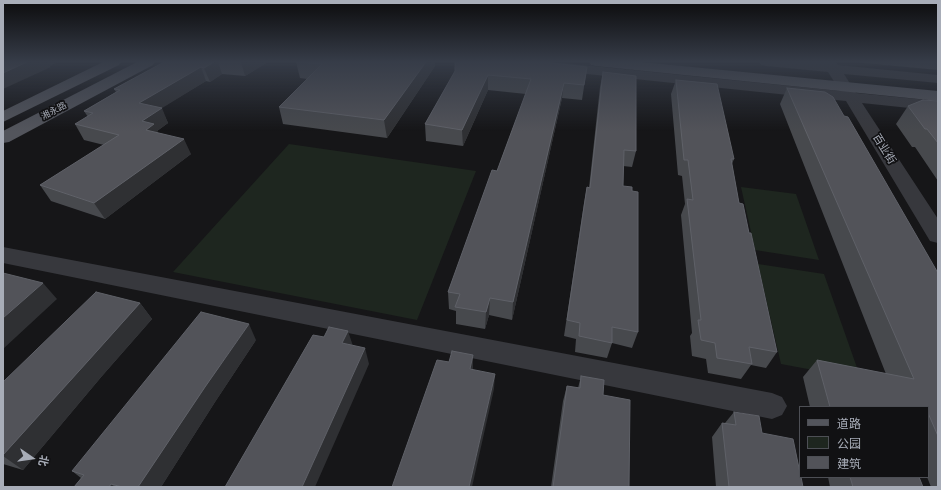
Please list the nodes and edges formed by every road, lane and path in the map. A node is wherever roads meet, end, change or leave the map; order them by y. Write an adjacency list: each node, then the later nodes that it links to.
1 (69, 85): 10 (main road, 湘永路)
2 (104, 85): 11 (main road, 湘永路)
3 (844, 85): 12 (street, 百业街)
4 (861, 85): 9 (street)
5 (874, 85): 8 (main road)
6 (912, 85): 7 (main road)
7 (938, 87)
8 (938, 96)
9 (938, 106)
10 (3, 117)
11 (3, 138)
12 (938, 236)
13 (3, 255): 14 (street)
14 (772, 406)

